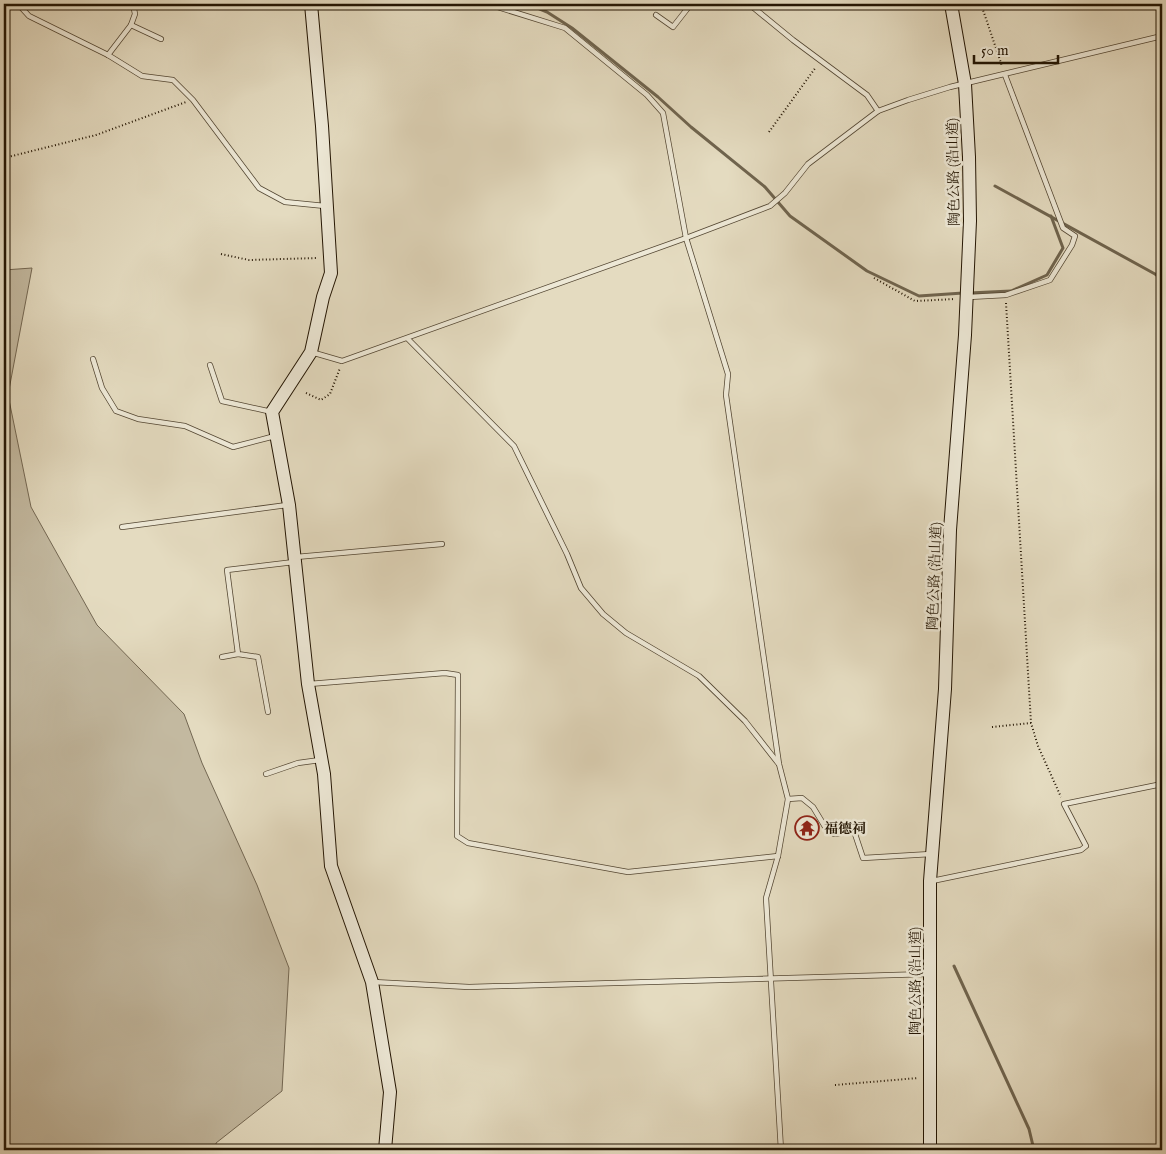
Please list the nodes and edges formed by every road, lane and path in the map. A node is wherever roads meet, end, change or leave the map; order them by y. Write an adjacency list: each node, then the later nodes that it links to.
1 (18, 4): 15 (lane)
2 (133, 4): 12 (lane)
3 (334, 4): 10 (lane)
4 (488, 4): 9 (lane)
5 (691, 4): 11 (lane)
6 (749, 4): 16 (lane)
7 (951, 4): 18 (street, 陶色公路 (沿山道))
8 (981, 4): 17 (path)
9 (495, 5): 24 (lane)
10 (312, 6): 23 (street)
11 (656, 15)
12 (131, 25): 14 (lane); 15 (lane)
13 (1162, 36): 17 (lane)
14 (161, 39)
15 (108, 56): 19 (lane)
16 (821, 61): 20 (lane); 21 (path)
17 (1005, 75): 18 (lane); 28 (lane)
18 (965, 84): 20 (lane); 29 (street, 陶色公路 (沿山道))
19 (193, 100): 22 (path); 23 (lane)
20 (878, 111): 24 (lane)
21 (769, 132)
22 (4, 158)
23 (327, 206): 26 (street)
24 (686, 238): 30 (lane); 49 (lane)
25 (221, 254): 26 (path)
26 (330, 258): 31 (street)
27 (874, 278): 29 (path)
28 (1006, 295): 29 (lane); 46 (path)
29 (967, 297): 54 (street, 陶色公路 (沿山道))
30 (408, 339): 33 (lane); 49 (lane)
31 (311, 352): 33 (lane); 36 (street)
32 (93, 359): 37 (lane)
33 (342, 361): 35 (path)
34 (210, 365): 36 (lane)
35 (306, 393)
36 (272, 412): 37 (street)
37 (276, 435): 38 (street)
38 (289, 505): 39 (lane); 41 (street)
39 (122, 527)
40 (442, 544): 41 (lane)
41 (295, 559): 42 (lane); 44 (street)
42 (238, 654): 43 (lane); 45 (lane)
43 (222, 658)
44 (308, 684): 48 (street); 55 (lane)
45 (268, 712)
46 (1031, 723): 47 (path); 53 (path)
47 (992, 727)
48 (321, 760): 50 (lane); 59 (street)
49 (779, 764): 52 (lane)
50 (266, 774)
51 (1162, 784): 53 (lane)
52 (788, 798): 54 (lane); 55 (lane)
53 (1064, 804): 56 (lane)
54 (932, 854): 56 (street, 陶色公路 (沿山道))
55 (778, 856): 58 (lane)
56 (930, 882): 57 (street, 陶色公路 (沿山道))
57 (929, 974): 58 (lane); 60 (street, 陶色公路 (沿山道))
58 (770, 979): 59 (lane); 63 (lane)
59 (372, 982): 62 (street)
60 (930, 1078): 61 (path); 64 (street, 陶色公路 (沿山道))
61 (835, 1085)
62 (386, 1150)
63 (781, 1150)
64 (930, 1150)

